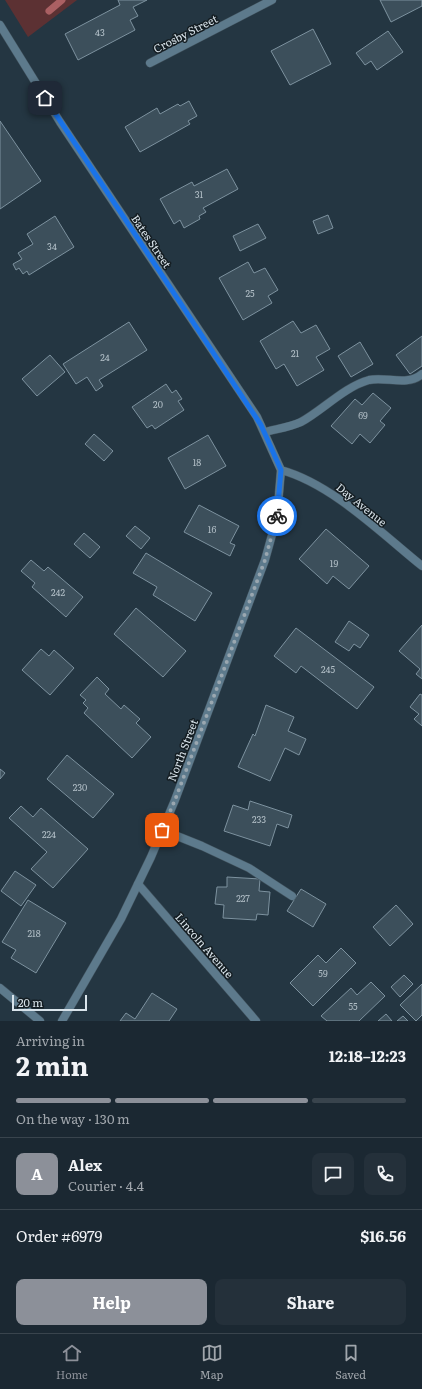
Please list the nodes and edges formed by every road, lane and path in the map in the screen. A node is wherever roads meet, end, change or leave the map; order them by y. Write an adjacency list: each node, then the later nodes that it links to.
1 (272, 0): 3 (street, Crosby Street)
2 (0, 25): 5 (street, Bates Street)
3 (150, 63)
4 (422, 374): 5 (street)
5 (265, 432): 6 (street, Bates Street)
6 (281, 470): 7 (street, Day Avenue); 8 (street, North Street)
7 (422, 566)
8 (162, 830): 9 (street, North Street); 10 (street)
9 (138, 884): 13 (street, North Street); 14 (street, Lincoln Avenue)
10 (292, 896)
11 (0, 988): 12 (street)
12 (40, 1021)
13 (62, 1021)
14 (256, 1021)

